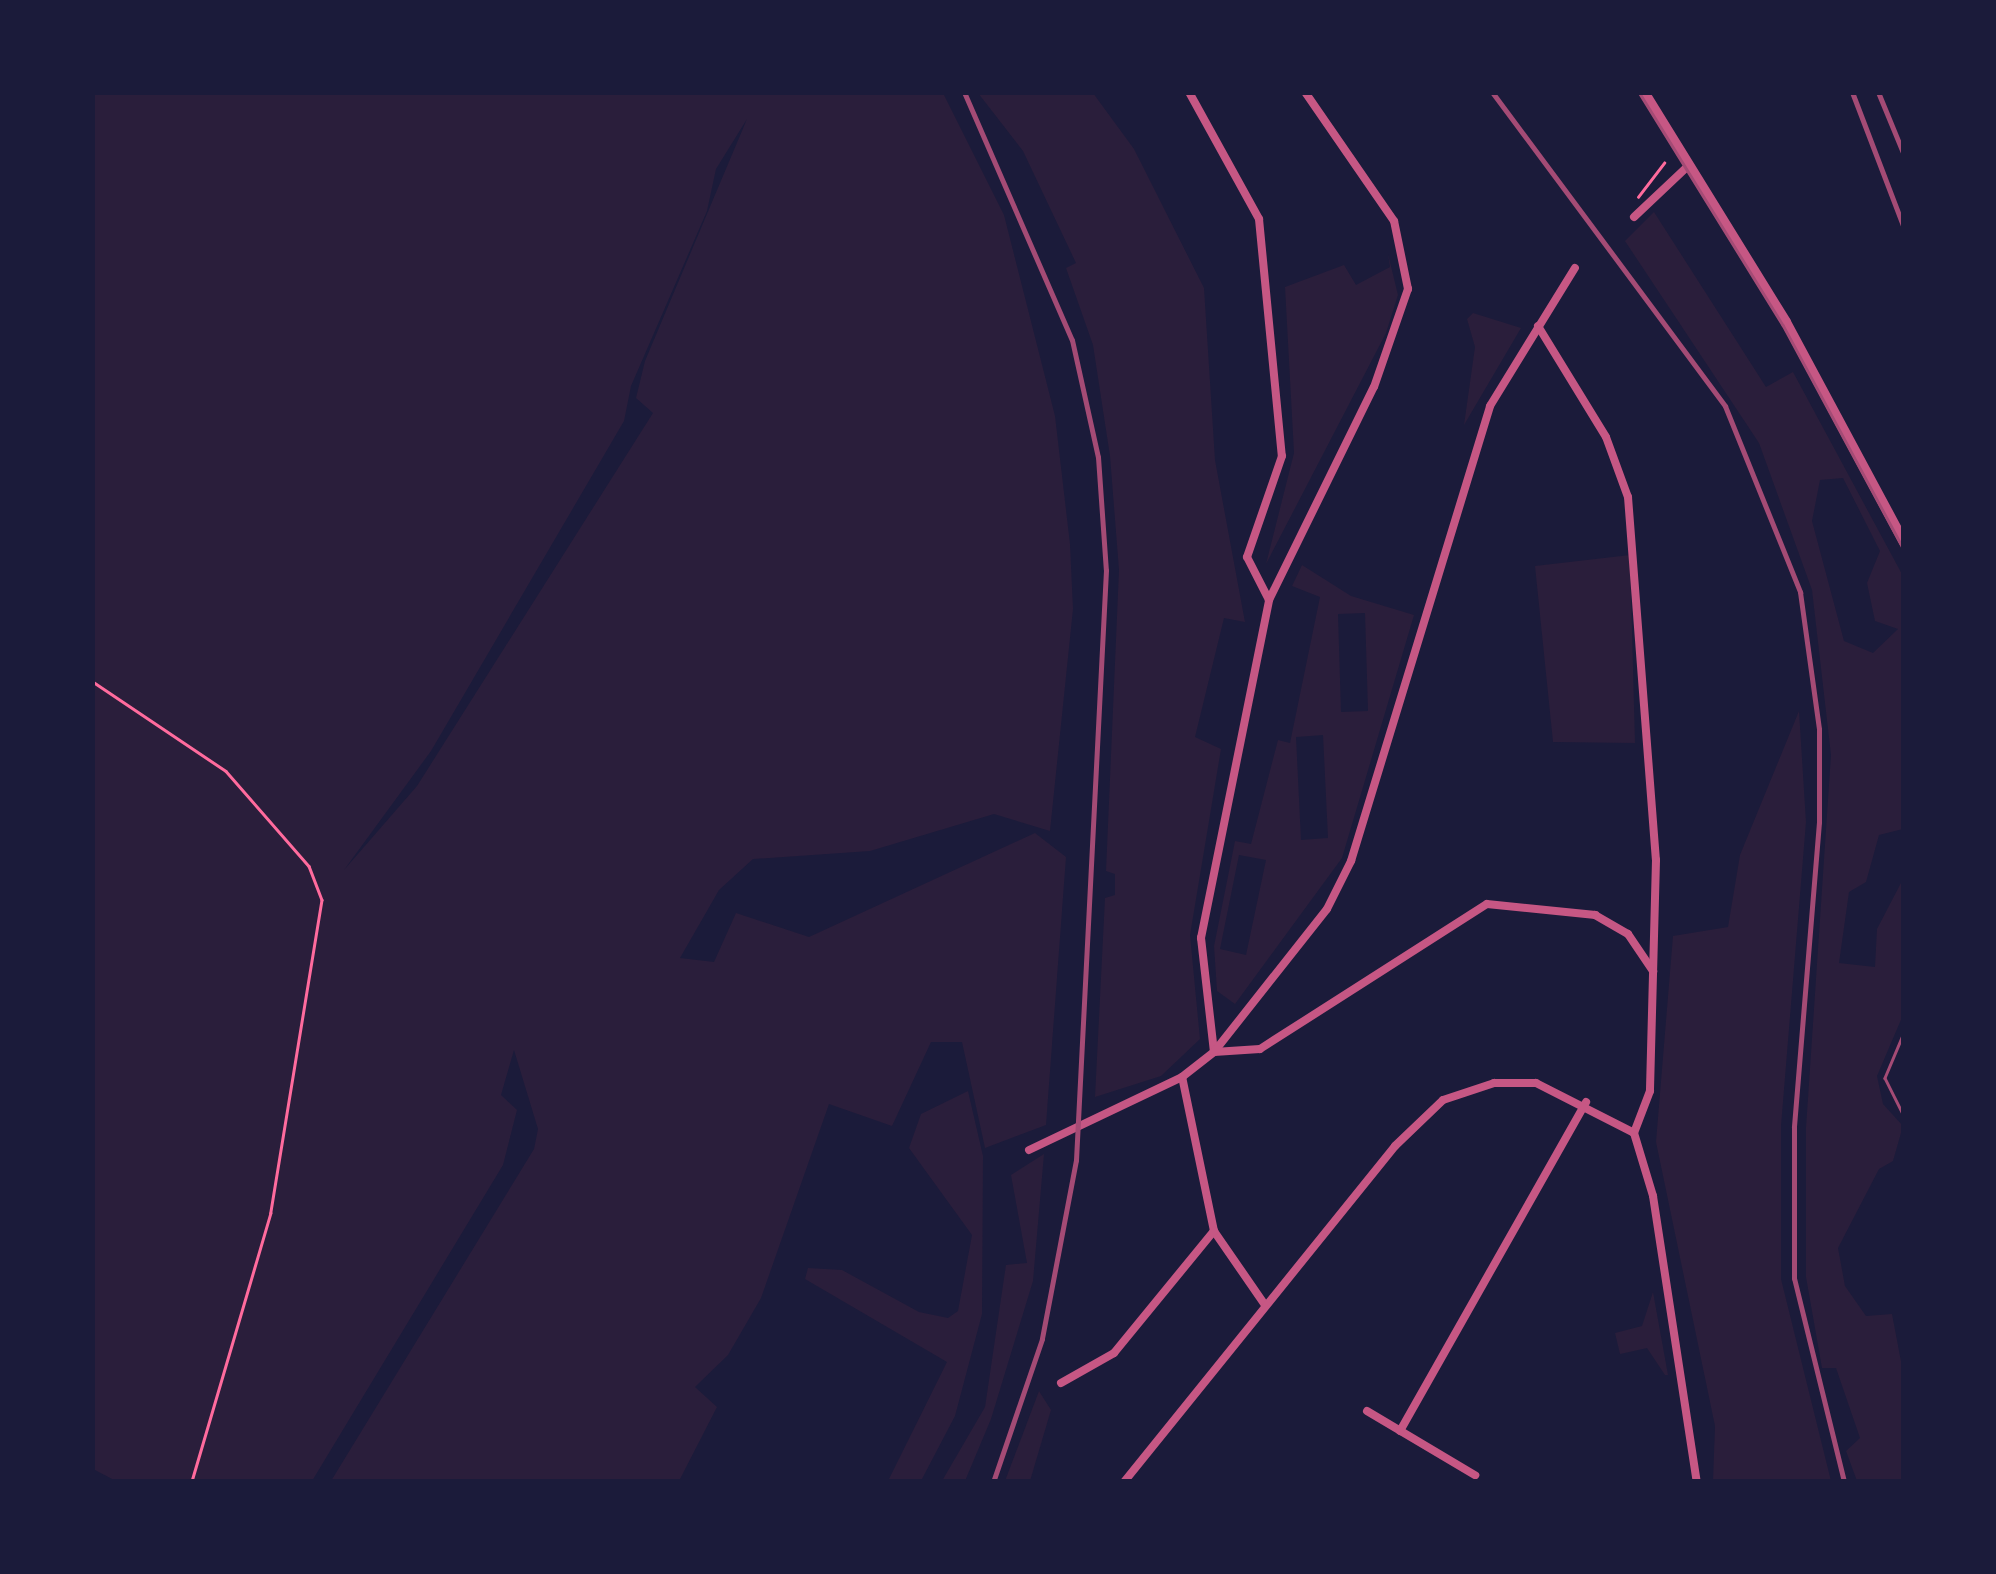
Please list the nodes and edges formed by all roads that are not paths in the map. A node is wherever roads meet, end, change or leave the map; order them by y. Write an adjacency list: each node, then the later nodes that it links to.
1 (1189, 92): 9 (street)
2 (1304, 92): 9 (street)
3 (1644, 92): 4 (street)
4 (1688, 164): 5 (street); 8 (street)
5 (1634, 218)
6 (1576, 268): 7 (street)
7 (1538, 326): 10 (street); 11 (street)
8 (1904, 542)
9 (1269, 600): 11 (street)
10 (1655, 975): 11 (street); 14 (street)
11 (1214, 1052): 12 (street)
12 (1182, 1077): 15 (street); 16 (street)
13 (1586, 1102): 14 (street); 17 (street); 20 (street)
14 (1634, 1134): 23 (street)
15 (1028, 1150)
16 (1214, 1231): 17 (street); 18 (street)
17 (1265, 1305): 22 (street)
18 (1061, 1383)
19 (1367, 1411): 20 (street)
20 (1400, 1431): 21 (street)
21 (1475, 1475)
22 (1124, 1482)
23 (1696, 1482)

